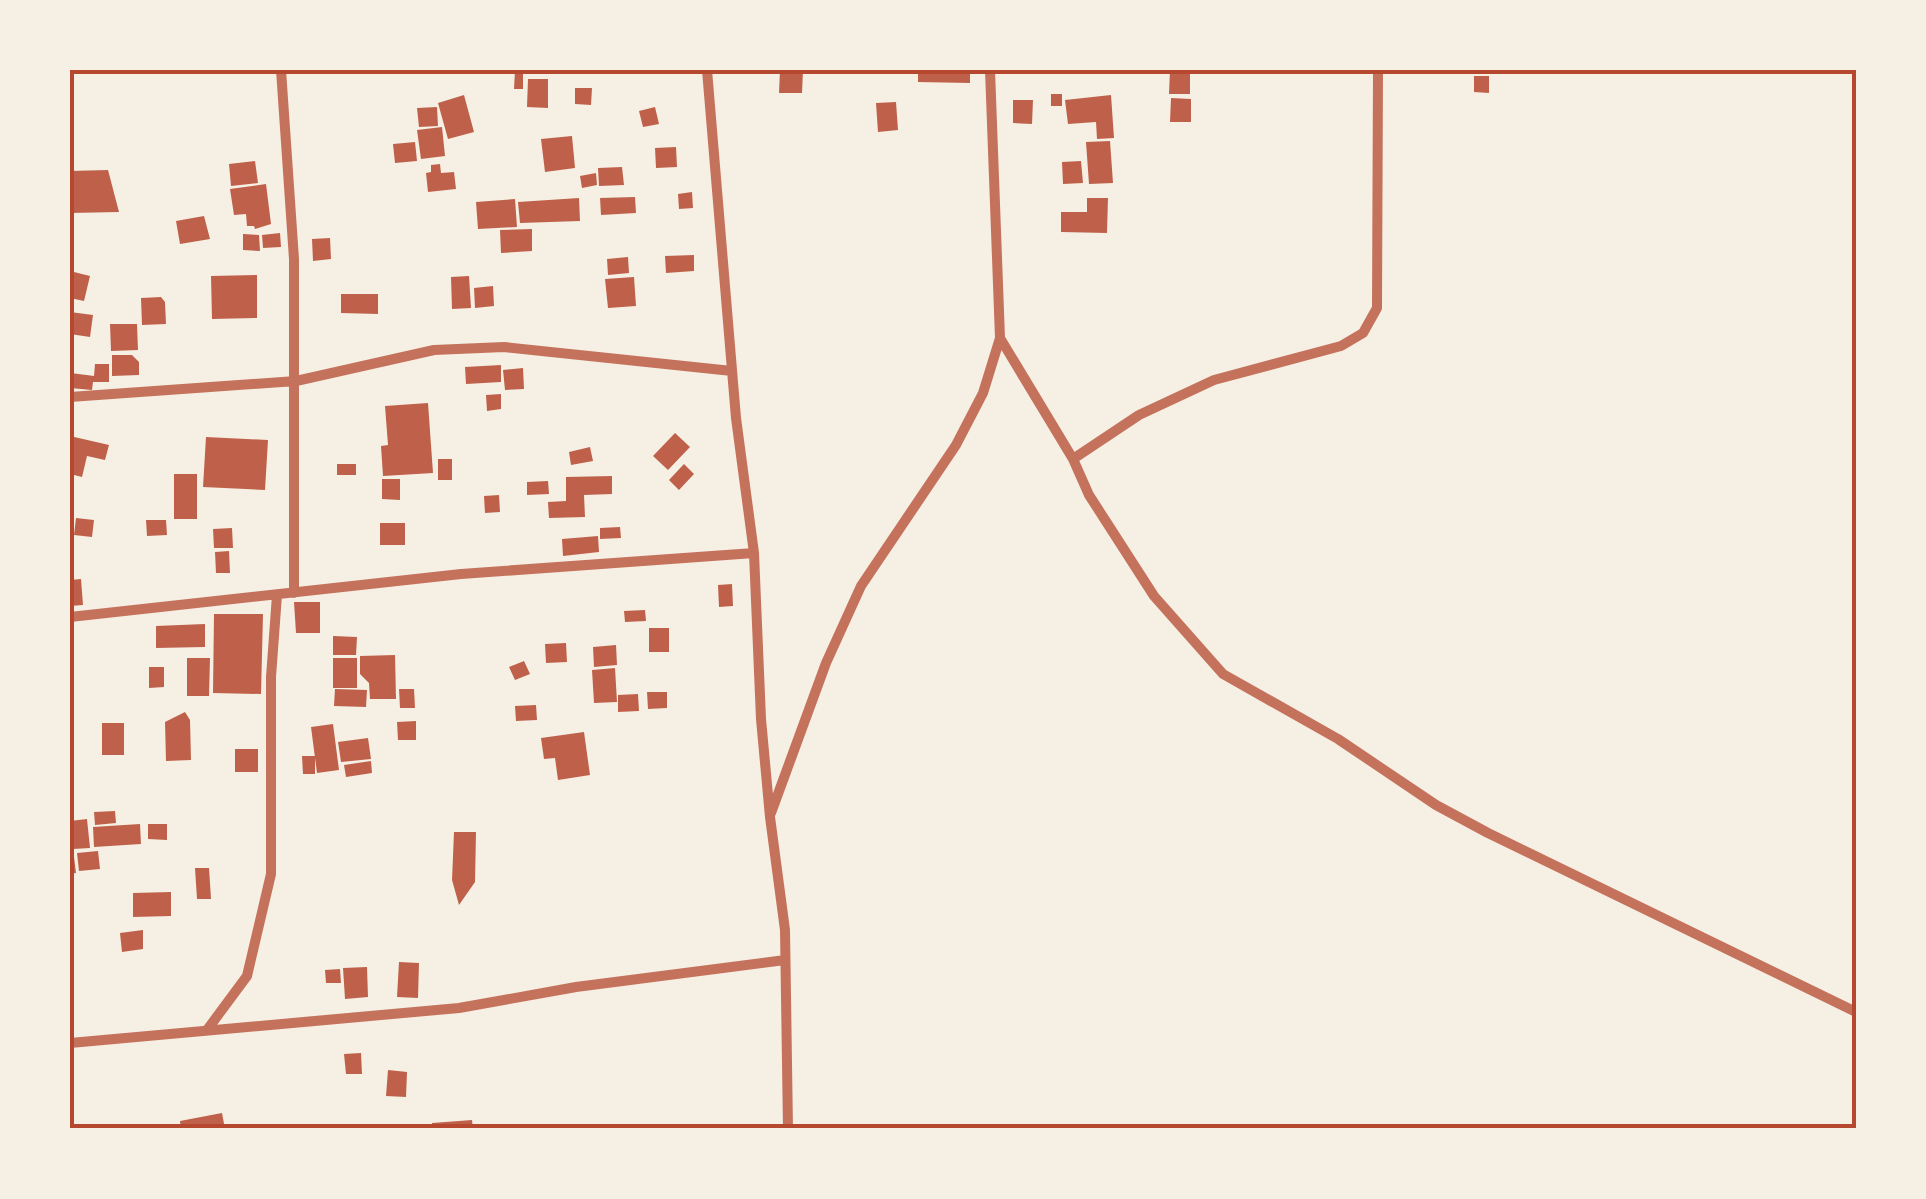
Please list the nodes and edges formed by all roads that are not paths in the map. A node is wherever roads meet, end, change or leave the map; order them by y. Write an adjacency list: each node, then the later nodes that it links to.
1 (281, 70): 7 (street)
2 (706, 70): 6 (street)
3 (990, 70): 5 (street)
4 (1378, 70): 9 (street)
5 (1000, 338): 9 (street); 14 (street)
6 (732, 372): 7 (street); 10 (street)
7 (296, 381): 8 (street); 11 (street)
8 (70, 396)
9 (1074, 459): 16 (street)
10 (754, 553): 11 (street); 14 (street)
11 (294, 593): 12 (street)
12 (276, 595): 13 (street); 17 (street)
13 (70, 617)
14 (770, 816): 15 (street)
15 (786, 960): 17 (street); 19 (street)
16 (1856, 1012)
17 (207, 1030): 18 (street)
18 (70, 1043)
19 (788, 1129)

